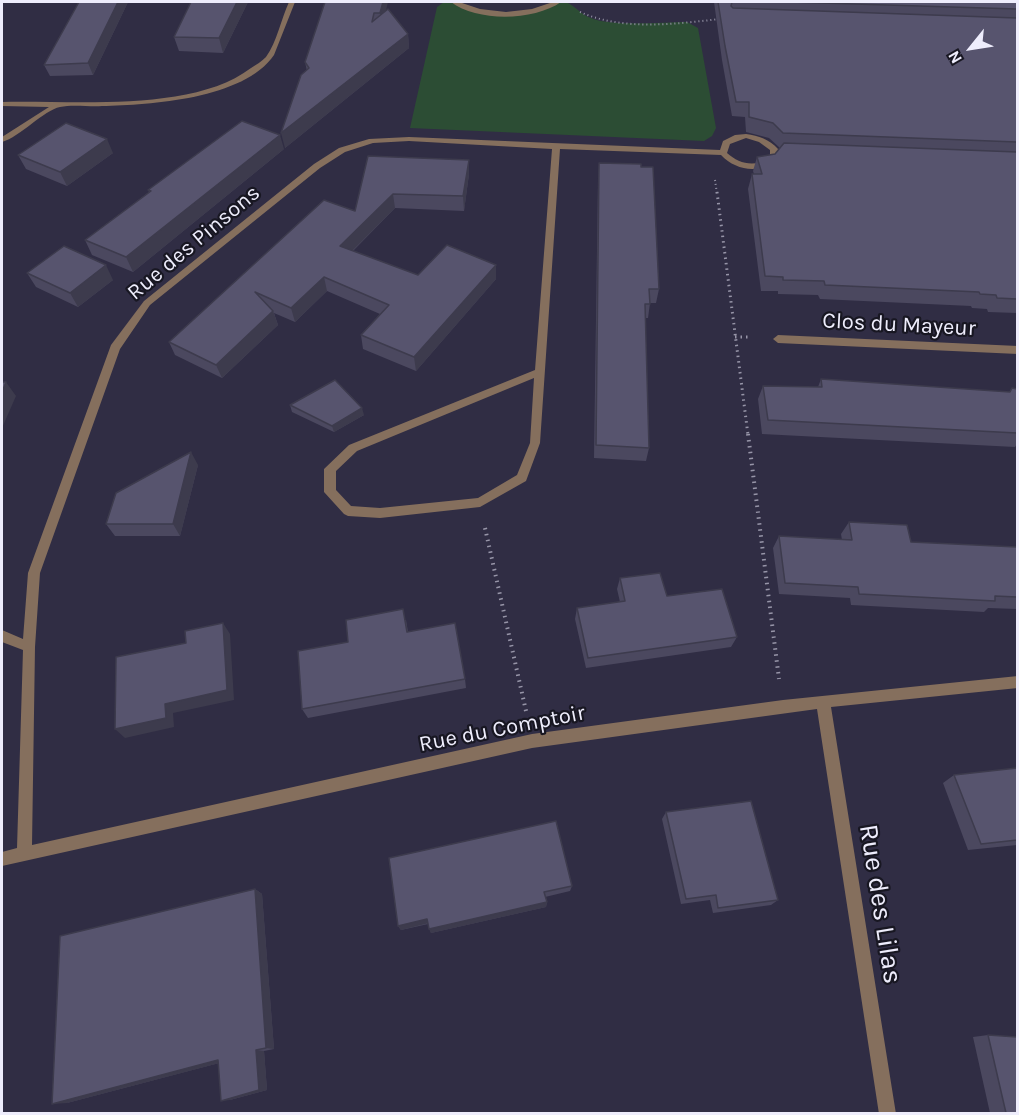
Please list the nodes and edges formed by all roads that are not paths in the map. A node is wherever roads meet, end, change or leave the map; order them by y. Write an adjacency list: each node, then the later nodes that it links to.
1 (292, 2): 4 (street)
2 (454, 2): 3 (street)
3 (558, 2)
4 (59, 103): 5 (street); 6 (street)
5 (2, 104)
6 (2, 140)
7 (556, 146): 8 (street); 13 (street); 15 (street, Rue des Pinsons)
8 (723, 153): 9 (street); 9 (street)
9 (774, 153): 10 (street)
10 (786, 153)
11 (778, 339): 12 (street, Clos du Mayeur)
12 (1017, 350)
13 (540, 372): 13 (street)
14 (2, 636): 15 (street)
15 (29, 647): 18 (street, Rue des Pinsons)
16 (1017, 682): 17 (street, Rue du Comptoir)
17 (823, 702): 18 (street, Rue du Comptoir); 20 (street, Rue des Lilas)
18 (24, 854): 19 (street, Rue du Comptoir)
19 (2, 859)
20 (888, 1113)

